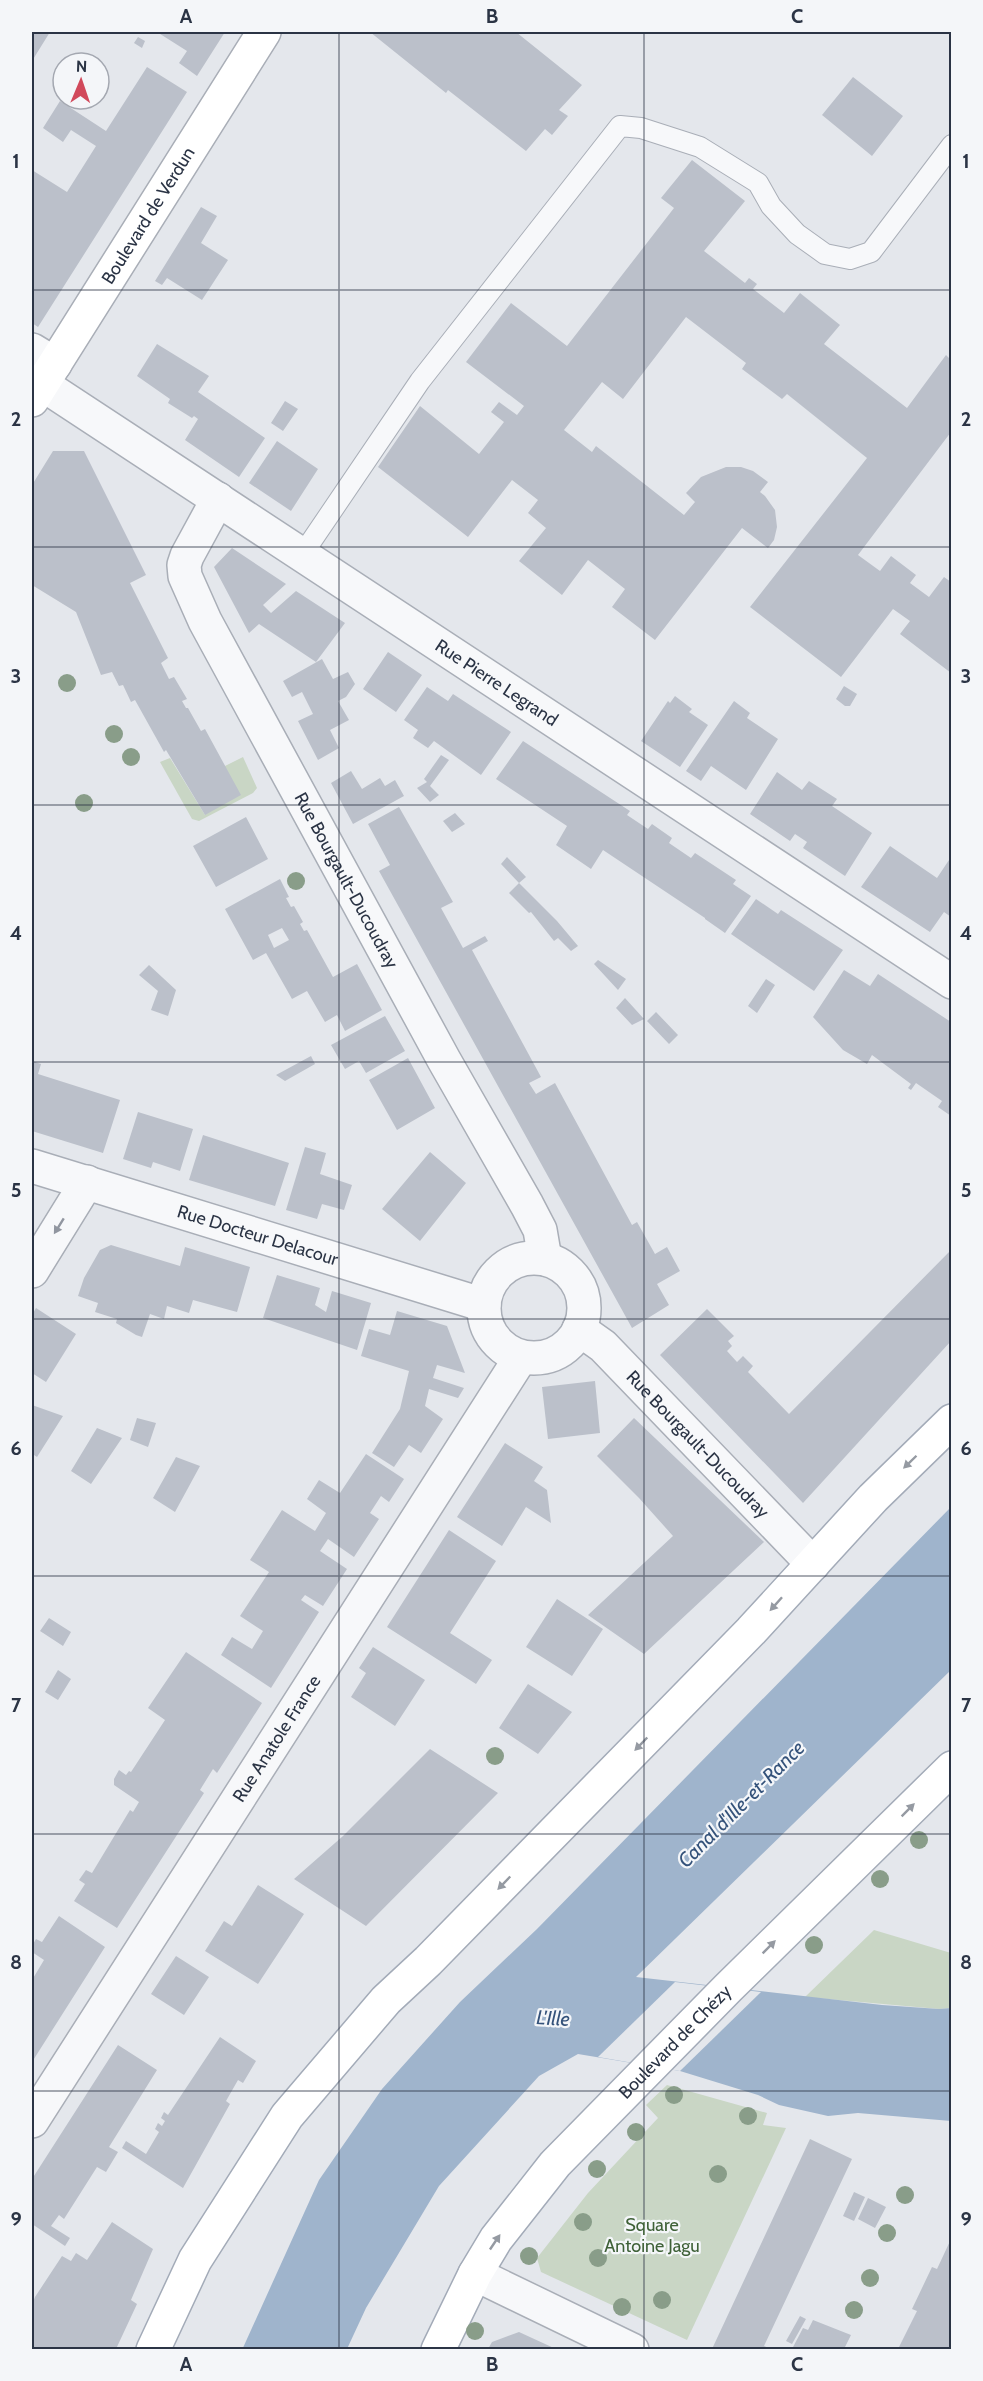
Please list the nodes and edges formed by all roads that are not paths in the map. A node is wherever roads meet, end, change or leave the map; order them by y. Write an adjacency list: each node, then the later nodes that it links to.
1 (264, 32): 3 (main road, Boulevard de Verdun)
2 (951, 145): 5 (lane)
3 (40, 375): 4 (street, Rue Pierre Legrand)
4 (218, 499): 5 (street, Rue Pierre Legrand); 9 (street, Rue Bourgault-Ducoudray)
5 (302, 555): 6 (street, Rue Pierre Legrand)
6 (951, 982)
7 (32, 1166): 8 (street, Rue Docteur Delacour)
8 (87, 1182): 10 (street, one-way to 10); 11 (street, Rue Docteur Delacour)
9 (545, 1259): 11 (street); 12 (street)
10 (32, 1271)
11 (484, 1305): 13 (street)
12 (579, 1329): 13 (street); 15 (street, Rue Bourgault-Ducoudray)
13 (521, 1357): 17 (street, Rue Anatole France)
14 (951, 1421): 15 (main road, one-way to 15)
15 (813, 1564): 19 (main road, one-way to 19)
16 (951, 1768): 18 (main road, Boulevard de Chézy, one-way to 16)
17 (32, 2121)
18 (475, 2274): 20 (main road, Boulevard de Chézy); 21 (street)
19 (153, 2349)
20 (438, 2349)
21 (632, 2349)

